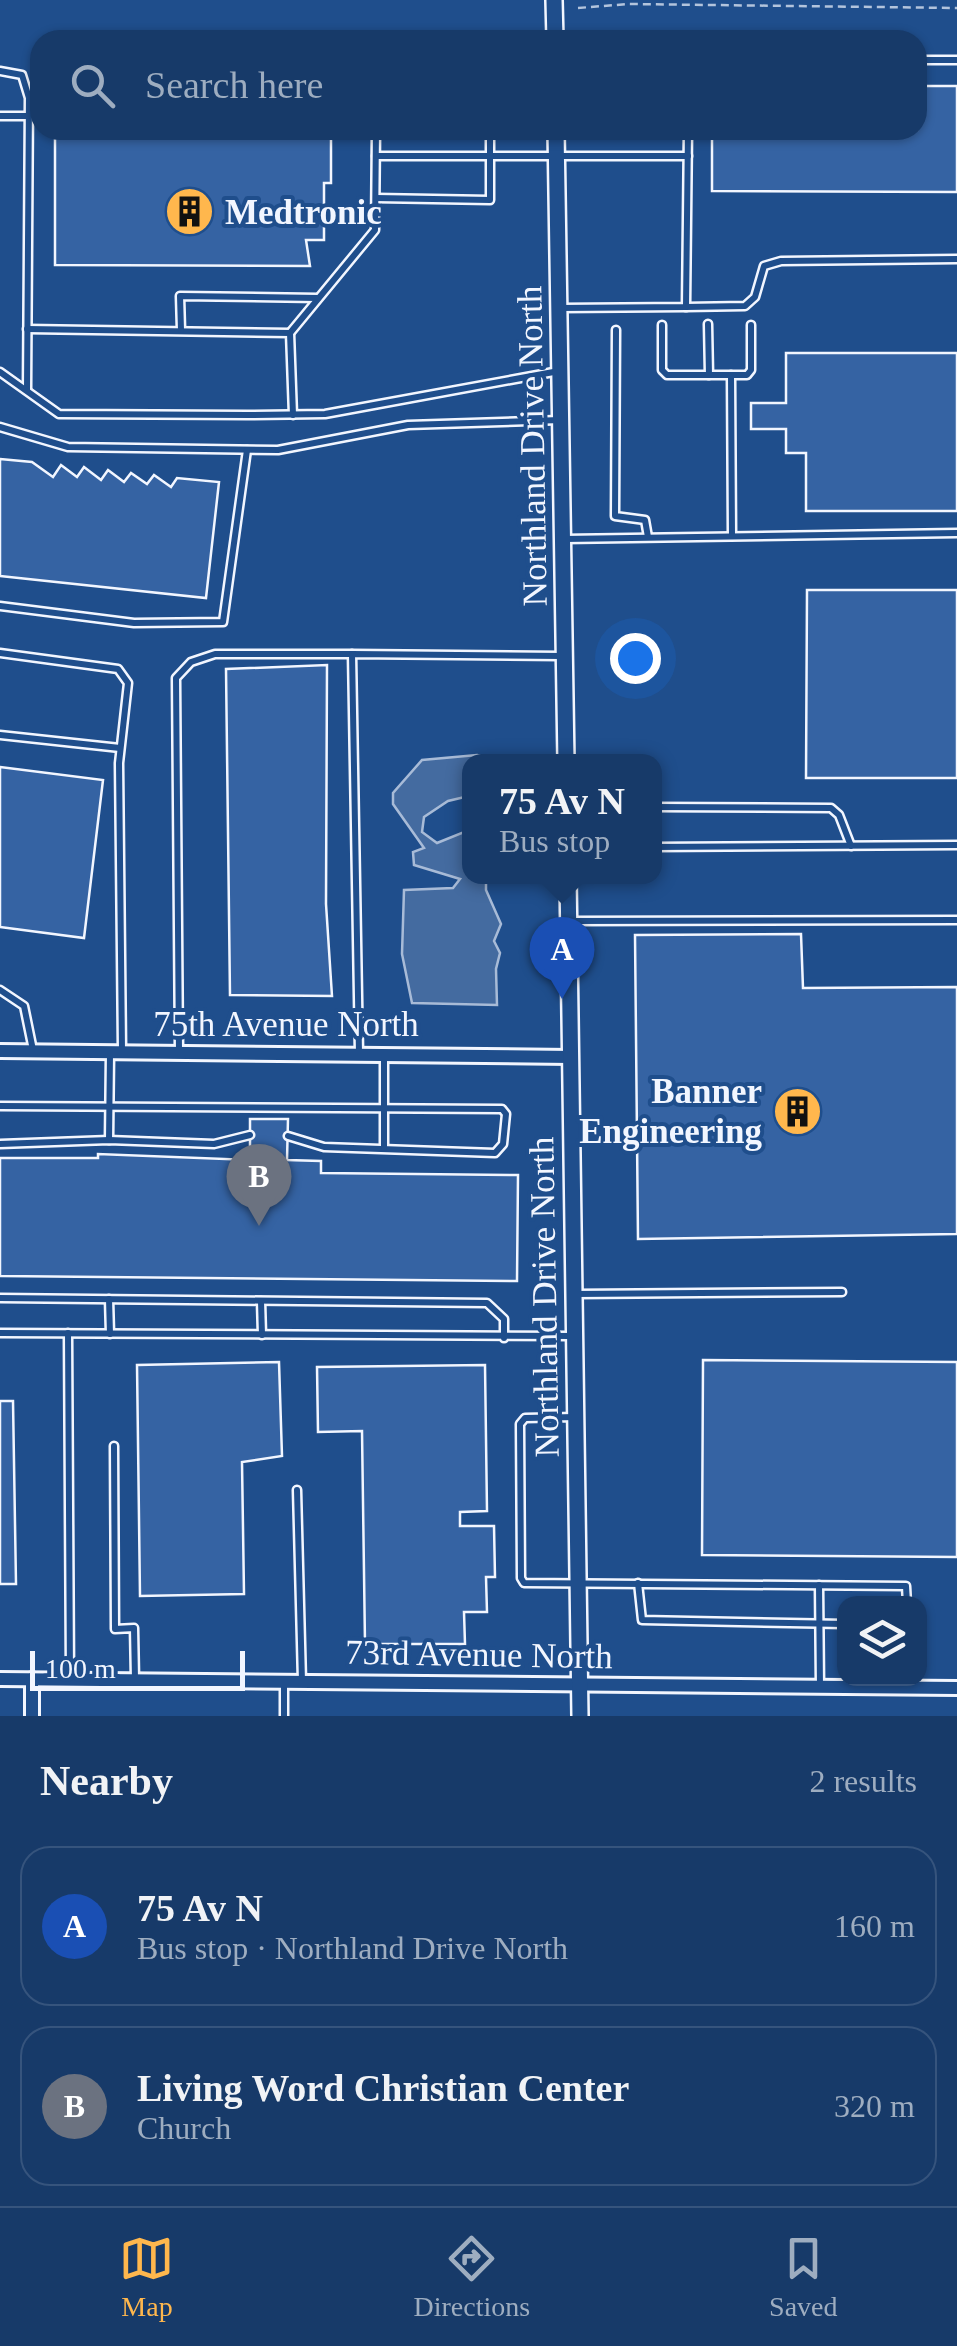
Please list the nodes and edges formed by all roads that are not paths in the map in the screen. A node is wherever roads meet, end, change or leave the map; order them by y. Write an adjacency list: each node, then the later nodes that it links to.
1 (554, 0): 2 (street)
2 (555, 30)
3 (927, 60): 4 (lane)
4 (957, 60)
5 (0, 71): 7 (lane)
6 (0, 116): 7 (lane)
7 (28, 116): 24 (lane)
8 (376, 140): 12 (lane)
9 (490, 140): 13 (lane)
10 (556, 140): 15 (street, Northland Drive North)
11 (688, 140): 14 (lane)
12 (376, 156): 13 (lane); 16 (lane)
13 (490, 156): 15 (lane); 16 (lane)
14 (688, 156): 15 (lane); 19 (lane)
15 (556, 157): 20 (street, Northland Drive North)
16 (376, 198): 18 (lane)
17 (957, 259): 19 (lane)
18 (318, 298): 25 (lane); 27 (lane)
19 (686, 307): 20 (lane)
20 (559, 308): 28 (street, Northland Drive North)
21 (708, 324): 30 (lane)
22 (752, 324): 31 (lane)
23 (662, 325): 30 (lane)
24 (27, 329): 25 (lane); 32 (lane)
25 (181, 330): 27 (lane)
26 (616, 330): 39 (lane)
27 (290, 333): 33 (lane)
28 (560, 371): 33 (lane); 34 (street, Northland Drive North)
29 (0, 372): 32 (lane)
30 (709, 375): 31 (lane)
31 (731, 375): 38 (lane)
32 (27, 391): 33 (lane)
33 (293, 415)
34 (561, 420): 36 (lane); 40 (street, Northland Drive North)
35 (1, 429): 36 (lane)
36 (247, 450): 41 (lane)
37 (957, 533): 38 (lane)
38 (732, 536): 39 (lane)
39 (648, 538): 40 (lane)
40 (563, 539): 44 (street, Northland Drive North)
41 (0, 606)
42 (0, 654): 46 (lane)
43 (352, 654): 44 (lane); 59 (lane); 60 (lane)
44 (565, 656): 47 (street, Northland Drive North)
45 (0, 735): 46 (lane)
46 (120, 748): 58 (lane)
47 (566, 754)
48 (662, 808): 50 (lane)
49 (957, 845): 50 (lane)
50 (851, 846): 51 (lane)
51 (662, 847)
52 (568, 884): 54 (street, Northland Drive North)
53 (957, 920): 54 (lane)
54 (568, 922): 62 (street, Northland Drive North)
55 (0, 990): 57 (lane)
56 (0, 1051): 57 (street, 75th Avenue North)
57 (33, 1051): 58 (street, 75th Avenue North)
58 (116, 1053): 59 (street, 75th Avenue North); 63 (lane)
59 (180, 1053): 60 (street, 75th Avenue North)
60 (358, 1054): 61 (street, 75th Avenue North)
61 (384, 1054): 62 (street, 75th Avenue North); 65 (lane)
62 (571, 1057): 72 (street, Northland Drive North)
63 (110, 1104): 64 (lane); 65 (lane); 68 (lane)
64 (0, 1106)
65 (383, 1106): 70 (lane); 70 (lane)
66 (250, 1135): 68 (lane)
67 (288, 1136): 70 (lane)
68 (109, 1140): 69 (lane)
69 (0, 1144)
70 (384, 1148)
71 (842, 1292): 72 (lane)
72 (574, 1294): 80 (street, Northland Drive North)
73 (0, 1298): 74 (lane)
74 (109, 1299): 75 (lane); 78 (lane)
75 (262, 1301): 79 (lane); 81 (lane)
76 (0, 1332): 77 (lane)
77 (68, 1333): 78 (lane); 93 (lane)
78 (110, 1334): 79 (lane)
79 (262, 1336): 81 (lane)
80 (574, 1336): 81 (lane); 82 (street, Northland Drive North)
81 (504, 1338)
82 (576, 1417): 85 (street, Northland Drive North); 85 (lane)
83 (114, 1446): 94 (lane)
84 (296, 1490): 96 (lane)
85 (578, 1582): 86 (lane); 97 (street, Northland Drive North)
86 (638, 1583): 87 (lane); 89 (lane)
87 (819, 1585): 88 (lane); 89 (lane)
88 (907, 1596)
89 (819, 1624): 90 (lane); 98 (lane)
90 (837, 1624)
91 (0, 1679): 92 (street, 73rd Avenue North)
92 (32, 1679): 93 (street, 73rd Avenue North); 100 (street)
93 (70, 1680): 94 (street, 73rd Avenue North)
94 (136, 1680): 95 (street, 73rd Avenue North)
95 (284, 1682): 96 (street, 73rd Avenue North); 101 (lane)
96 (302, 1682): 97 (street, 73rd Avenue North)
97 (580, 1685): 98 (street, 73rd Avenue North); 102 (street, Northland Drive North)
98 (820, 1687): 99 (street, 73rd Avenue North)
99 (957, 1688)
100 (32, 1716)
101 (284, 1716)
102 (580, 1716)

